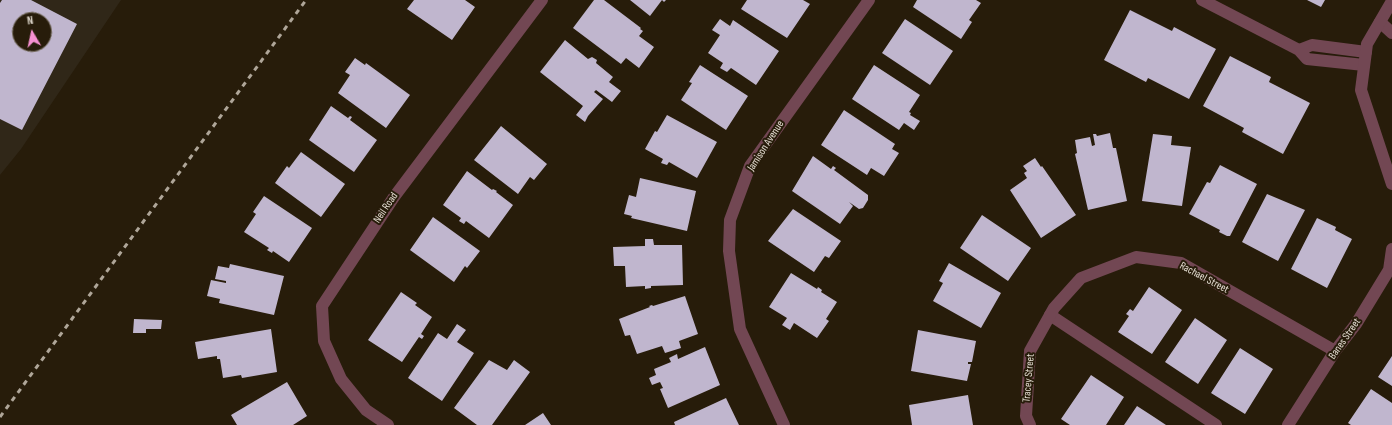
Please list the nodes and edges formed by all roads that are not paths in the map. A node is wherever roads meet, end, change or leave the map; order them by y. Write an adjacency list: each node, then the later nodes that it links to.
1 (542, 0): 14 (street, Neil Road)
2 (868, 0): 15 (street, Jamison Avenue)
3 (1206, 1): 7 (street)
4 (1392, 1): 5 (street)
5 (1380, 22): 6 (street); 8 (street)
6 (1392, 33)
7 (1298, 50): 8 (street); 9 (street)
8 (1366, 52): 9 (street)
9 (1364, 65): 10 (street)
10 (1392, 184)
11 (1392, 249): 13 (street, Banes Street)
12 (1051, 313): 13 (street, Rachael Street); 16 (street, Tracey Street); 17 (street)
13 (1335, 351): 18 (street, Banes Street)
14 (388, 425)
15 (784, 425)
16 (1030, 425)
17 (1216, 425)
18 (1288, 425)

